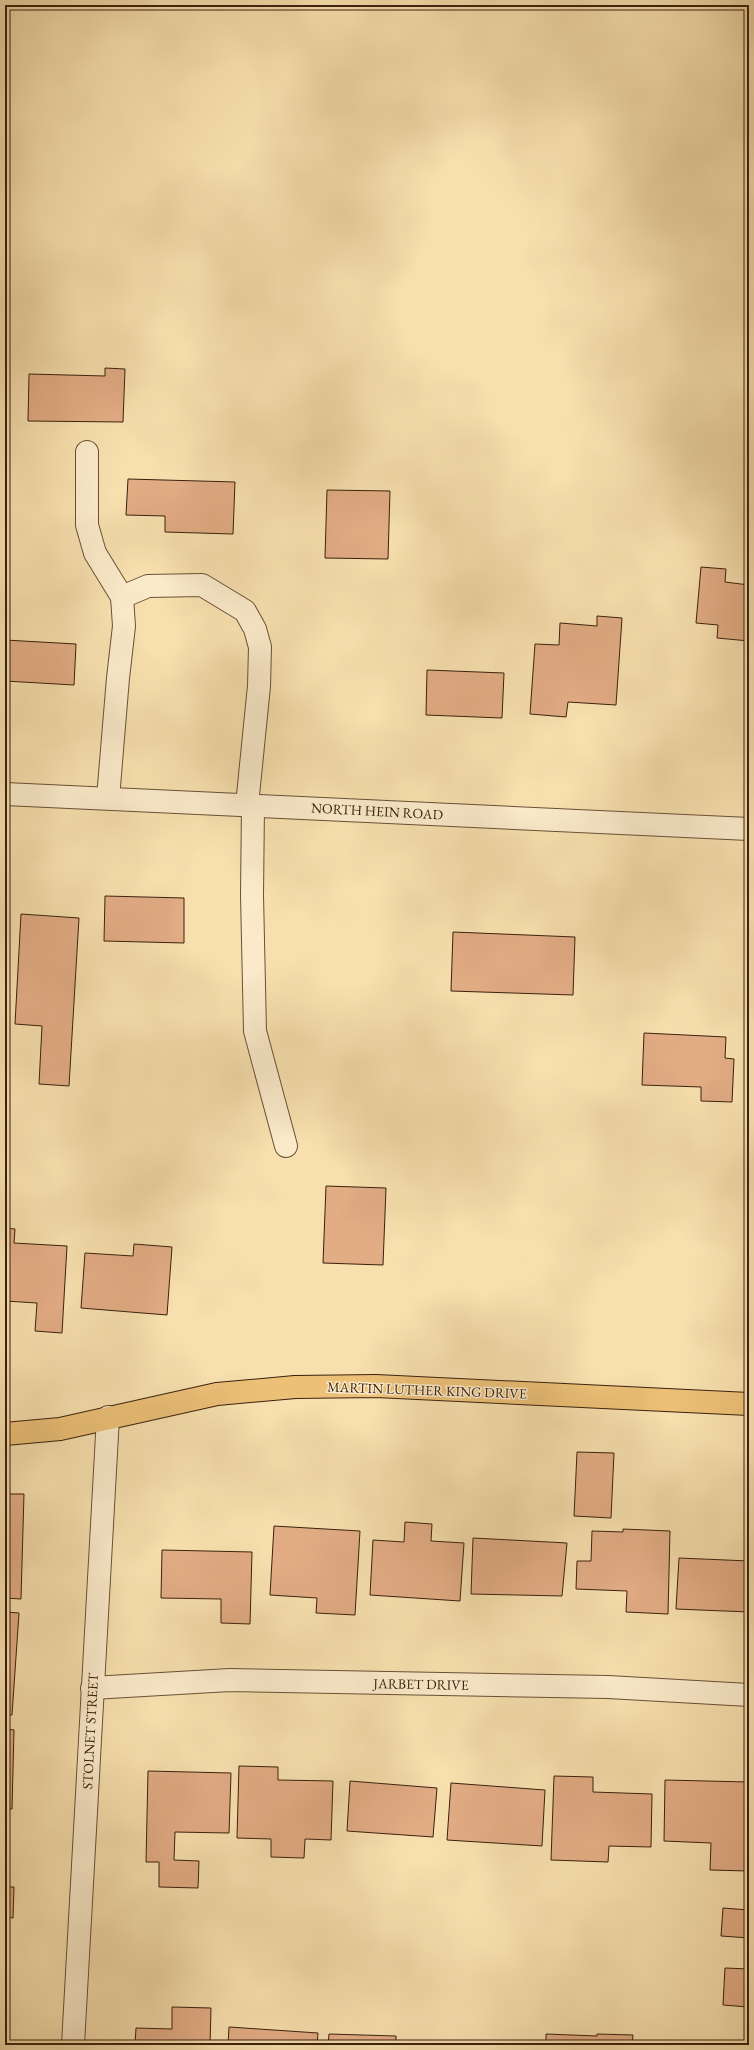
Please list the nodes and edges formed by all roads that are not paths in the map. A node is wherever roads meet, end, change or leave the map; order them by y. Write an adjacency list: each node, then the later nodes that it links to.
1 (87, 452): 2 (street)
2 (122, 597): 4 (street); 5 (street)
3 (5, 794): 4 (street, NORTH HEIN ROAD)
4 (108, 798): 5 (street, NORTH HEIN ROAD)
5 (250, 805): 6 (street, NORTH HEIN ROAD); 7 (street)
6 (749, 829)
7 (286, 1146)
8 (749, 1404): 9 (main road, MARTIN LUTHER KING DRIVE)
9 (108, 1417): 10 (main road, MARTIN LUTHER KING DRIVE); 11 (street, STOLNET STREET)
10 (5, 1434)
11 (92, 1688): 12 (street, JARBET DRIVE); 13 (street, STOLNET STREET)
12 (749, 1695)
13 (73, 2045)

